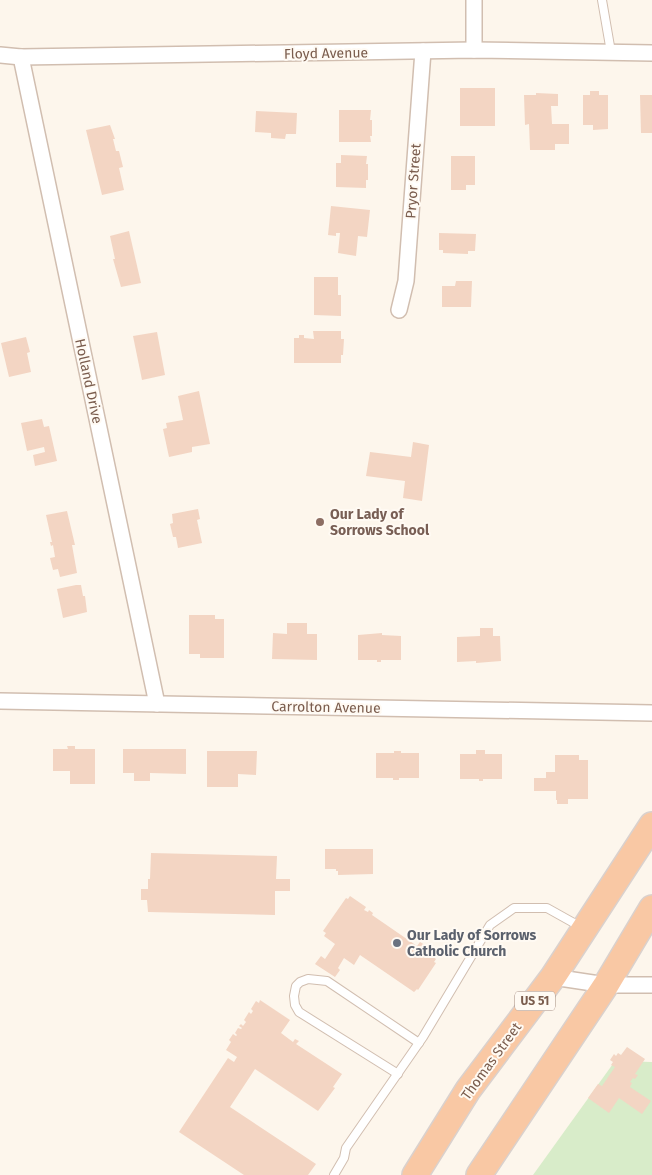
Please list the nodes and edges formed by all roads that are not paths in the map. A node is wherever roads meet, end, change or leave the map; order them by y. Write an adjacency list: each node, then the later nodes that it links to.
1 (474, 0): 3 (street)
2 (602, 0): 5 (lane)
3 (474, 50): 4 (street, Floyd Avenue); 5 (street, Floyd Avenue)
4 (423, 51): 8 (street, Floyd Avenue); 9 (street, Pryor Street)
5 (612, 52): 6 (street, Floyd Avenue)
6 (652, 53)
7 (0, 55): 8 (street, Floyd Avenue)
8 (21, 57): 11 (street, Holland Drive)
9 (399, 310)
10 (0, 701): 11 (street, Carrolton Avenue)
11 (157, 704): 12 (street, Carrolton Avenue)
12 (652, 713)
13 (652, 825): 15 (highway, Thomas Street / US 51)
14 (652, 908): 17 (highway)
15 (585, 929): 16 (highway, Thomas Street / US 51); 19 (lane)
16 (554, 977): 17 (street); 22 (highway, Thomas Street / US 51)
17 (606, 985): 18 (street); 23 (highway)
18 (652, 985)
19 (419, 1043): 20 (lane); 20 (lane)
20 (398, 1074): 21 (lane)
21 (334, 1175)
22 (415, 1175)
23 (479, 1175)

